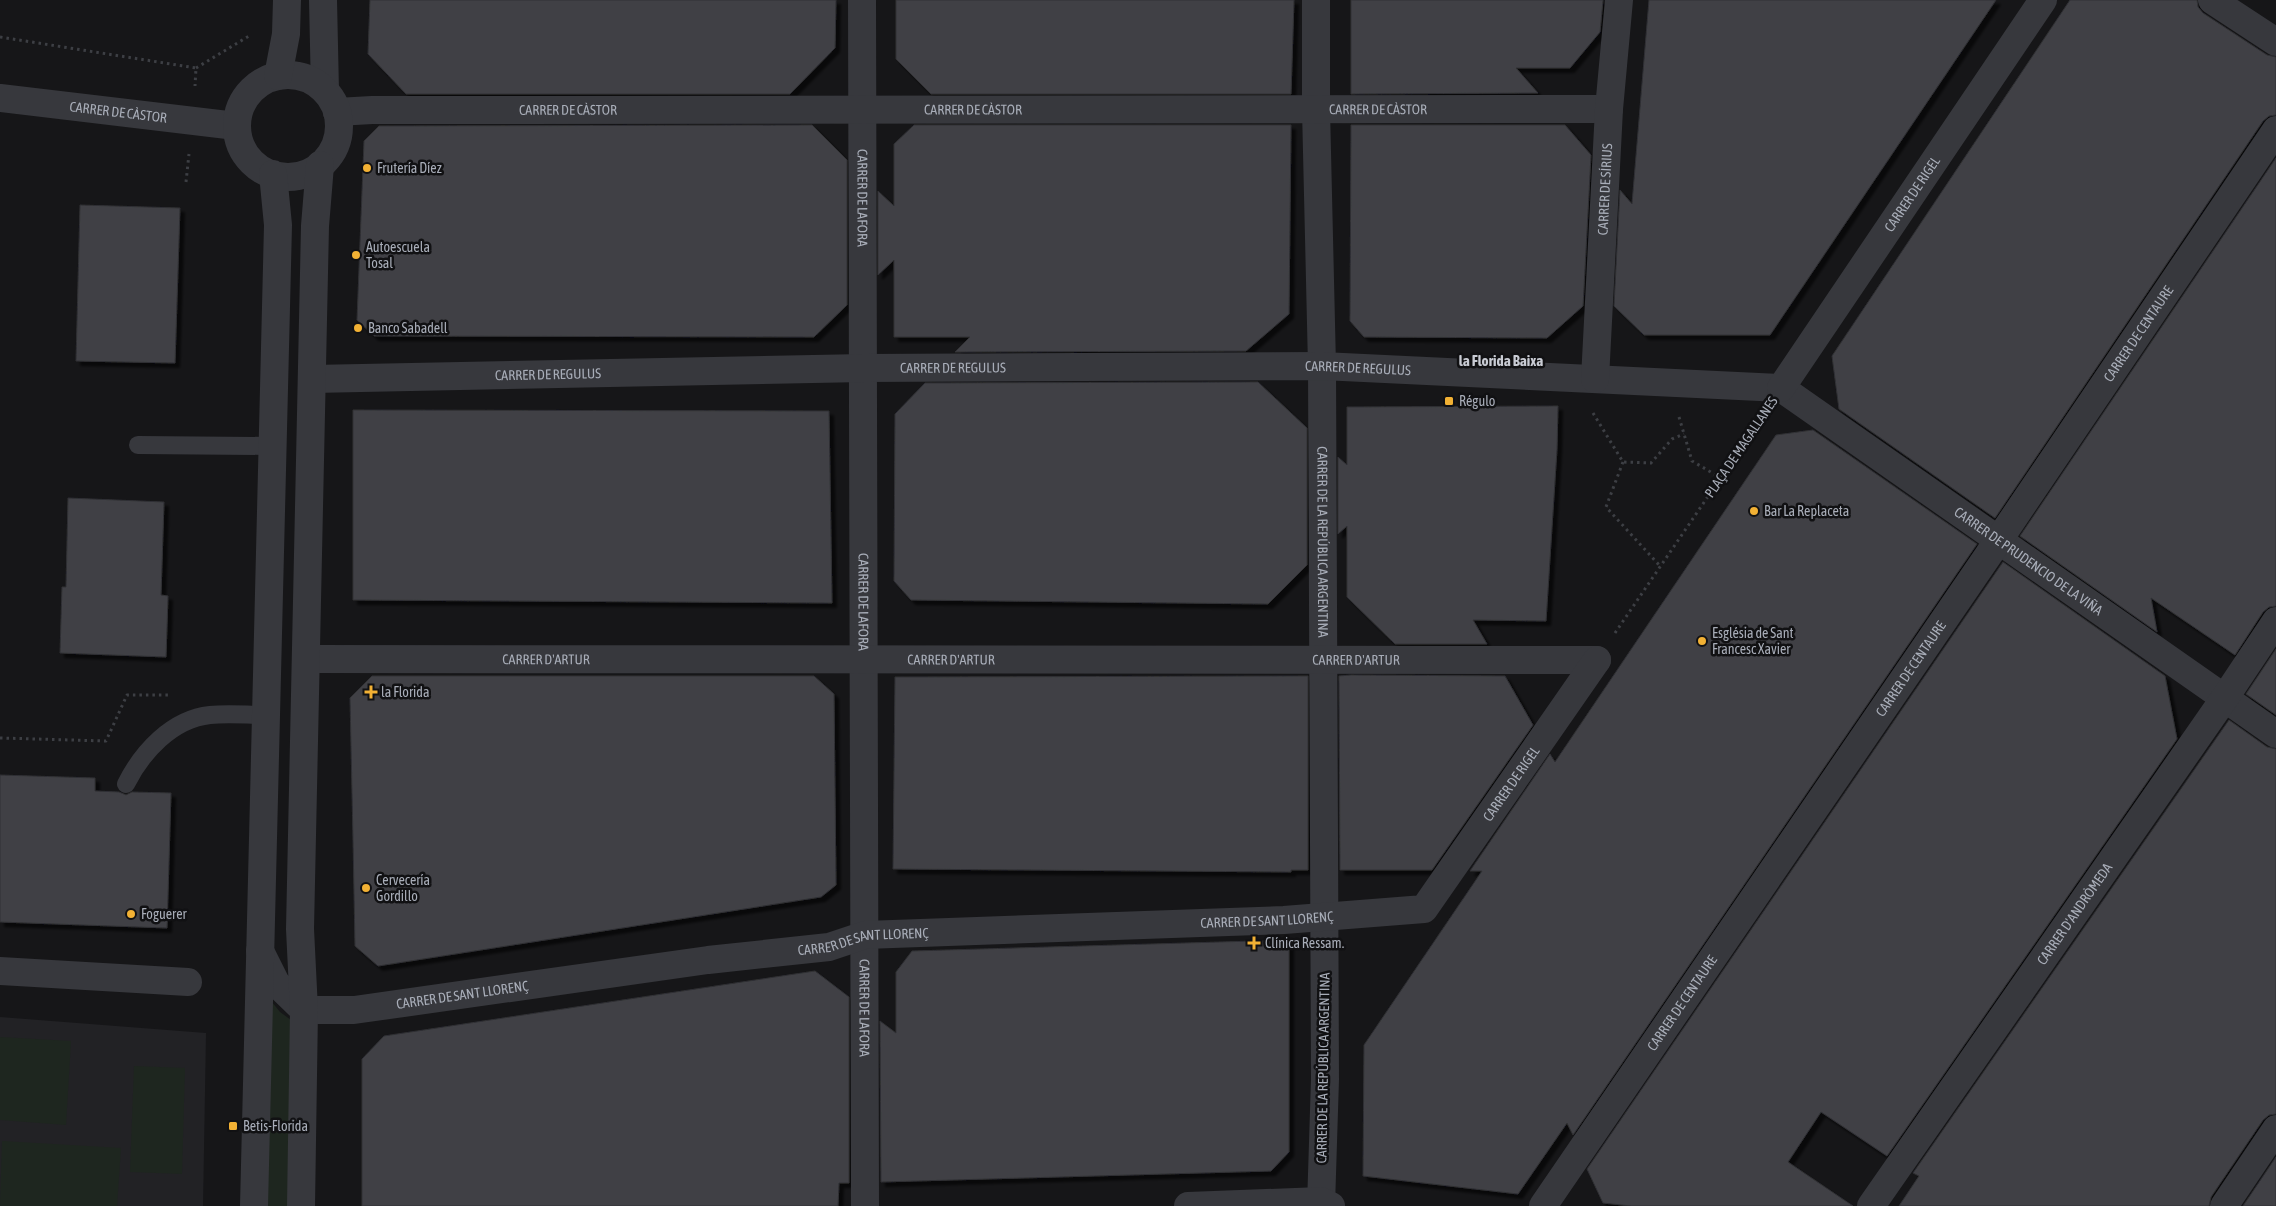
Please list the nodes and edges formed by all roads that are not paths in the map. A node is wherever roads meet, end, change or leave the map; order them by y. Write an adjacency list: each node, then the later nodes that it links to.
1 (287, 0): 9 (street)
2 (323, 0): 11 (street)
3 (862, 0): 12 (street, CARRER DE LAFORA)
4 (1316, 0): 13 (street, CARRER DE LA REPÚBLICA ARGENTINA)
5 (1619, 0): 14 (street, CARRER DE SÍRIUS)
6 (2043, 0): 23 (street, CARRER DE RIGEL)
7 (2212, 0): 8 (street)
8 (2276, 42)
9 (278, 76): 11 (street); 15 (street)
10 (0, 98): 15 (street, CARRER DE CÀSTOR)
11 (331, 102): 12 (street, CARRER DE CÀSTOR); 17 (street)
12 (862, 109): 13 (street, CARRER DE CÀSTOR); 20 (street, CARRER DE LAFORA)
13 (1316, 109): 14 (street, CARRER DE CÀSTOR); 19 (street, CARRER DE LA REPÚBLICA ARGENTINA)
14 (1609, 109): 22 (street, CARRER DE SÍRIUS)
15 (236, 126): 18 (street)
16 (2276, 130): 26 (street, CARRER DE CENTAURE)
17 (320, 166): 18 (street); 21 (street)
18 (273, 174): 25 (street)
19 (1322, 366): 20 (street, CARRER DE REGULUS); 22 (street, CARRER DE REGULUS); 30 (street, CARRER DE LA REPÚBLICA ARGENTINA)
20 (864, 368): 21 (street, CARRER DE REGULUS); 29 (street, CARRER DE LAFORA)
21 (312, 379): 28 (street)
22 (1583, 379): 23 (street, PLAÇA DE MAGALLANES)
23 (1781, 388): 26 (street, CARRER DE PRUDENCIO DE LA VIÑA)
24 (138, 445): 25 (lane)
25 (272, 446): 33 (street)
26 (1998, 541): 32 (street, CARRER DE PRUDENCIO DE LA VIÑA); 49 (street, CARRER DE CENTAURE)
27 (2276, 621): 32 (street, CARRER D'ANDRÒMEDA)
28 (306, 659): 29 (street, CARRER D'ARTUR); 42 (street)
29 (863, 659): 30 (street, CARRER D'ARTUR); 38 (street, CARRER DE LAFORA)
30 (1322, 660): 31 (street, CARRER D'ARTUR); 37 (street, CARRER DE LA REPÚBLICA ARGENTINA)
31 (1597, 660): 36 (street, CARRER DE RIGEL)
32 (2224, 699): 34 (street, CARRER DE PRUDENCIO DE LA VIÑA); 50 (street, CARRER D'ANDRÒMEDA)
33 (265, 715): 35 (lane); 39 (street)
34 (2276, 734)
35 (126, 784)
36 (1424, 909): 37 (street, CARRER DE SANT LLORENÇ)
37 (1324, 916): 38 (street, CARRER DE SANT LLORENÇ); 44 (street, CARRER DE LA REPÚBLICA ARGENTINA)
38 (865, 935): 42 (street, CARRER DE SANT LLORENÇ); 47 (street, CARRER DE LAFORA)
39 (260, 951): 42 (street); 45 (street)
40 (0, 971): 41 (street)
41 (188, 982)
42 (304, 1010): 46 (street)
43 (2276, 1129): 51 (street)
44 (1324, 1204): 48 (street)
45 (254, 1206)
46 (301, 1206)
47 (865, 1206)
48 (1188, 1206)
49 (1542, 1206)
50 (1870, 1206)
51 (2224, 1206)

